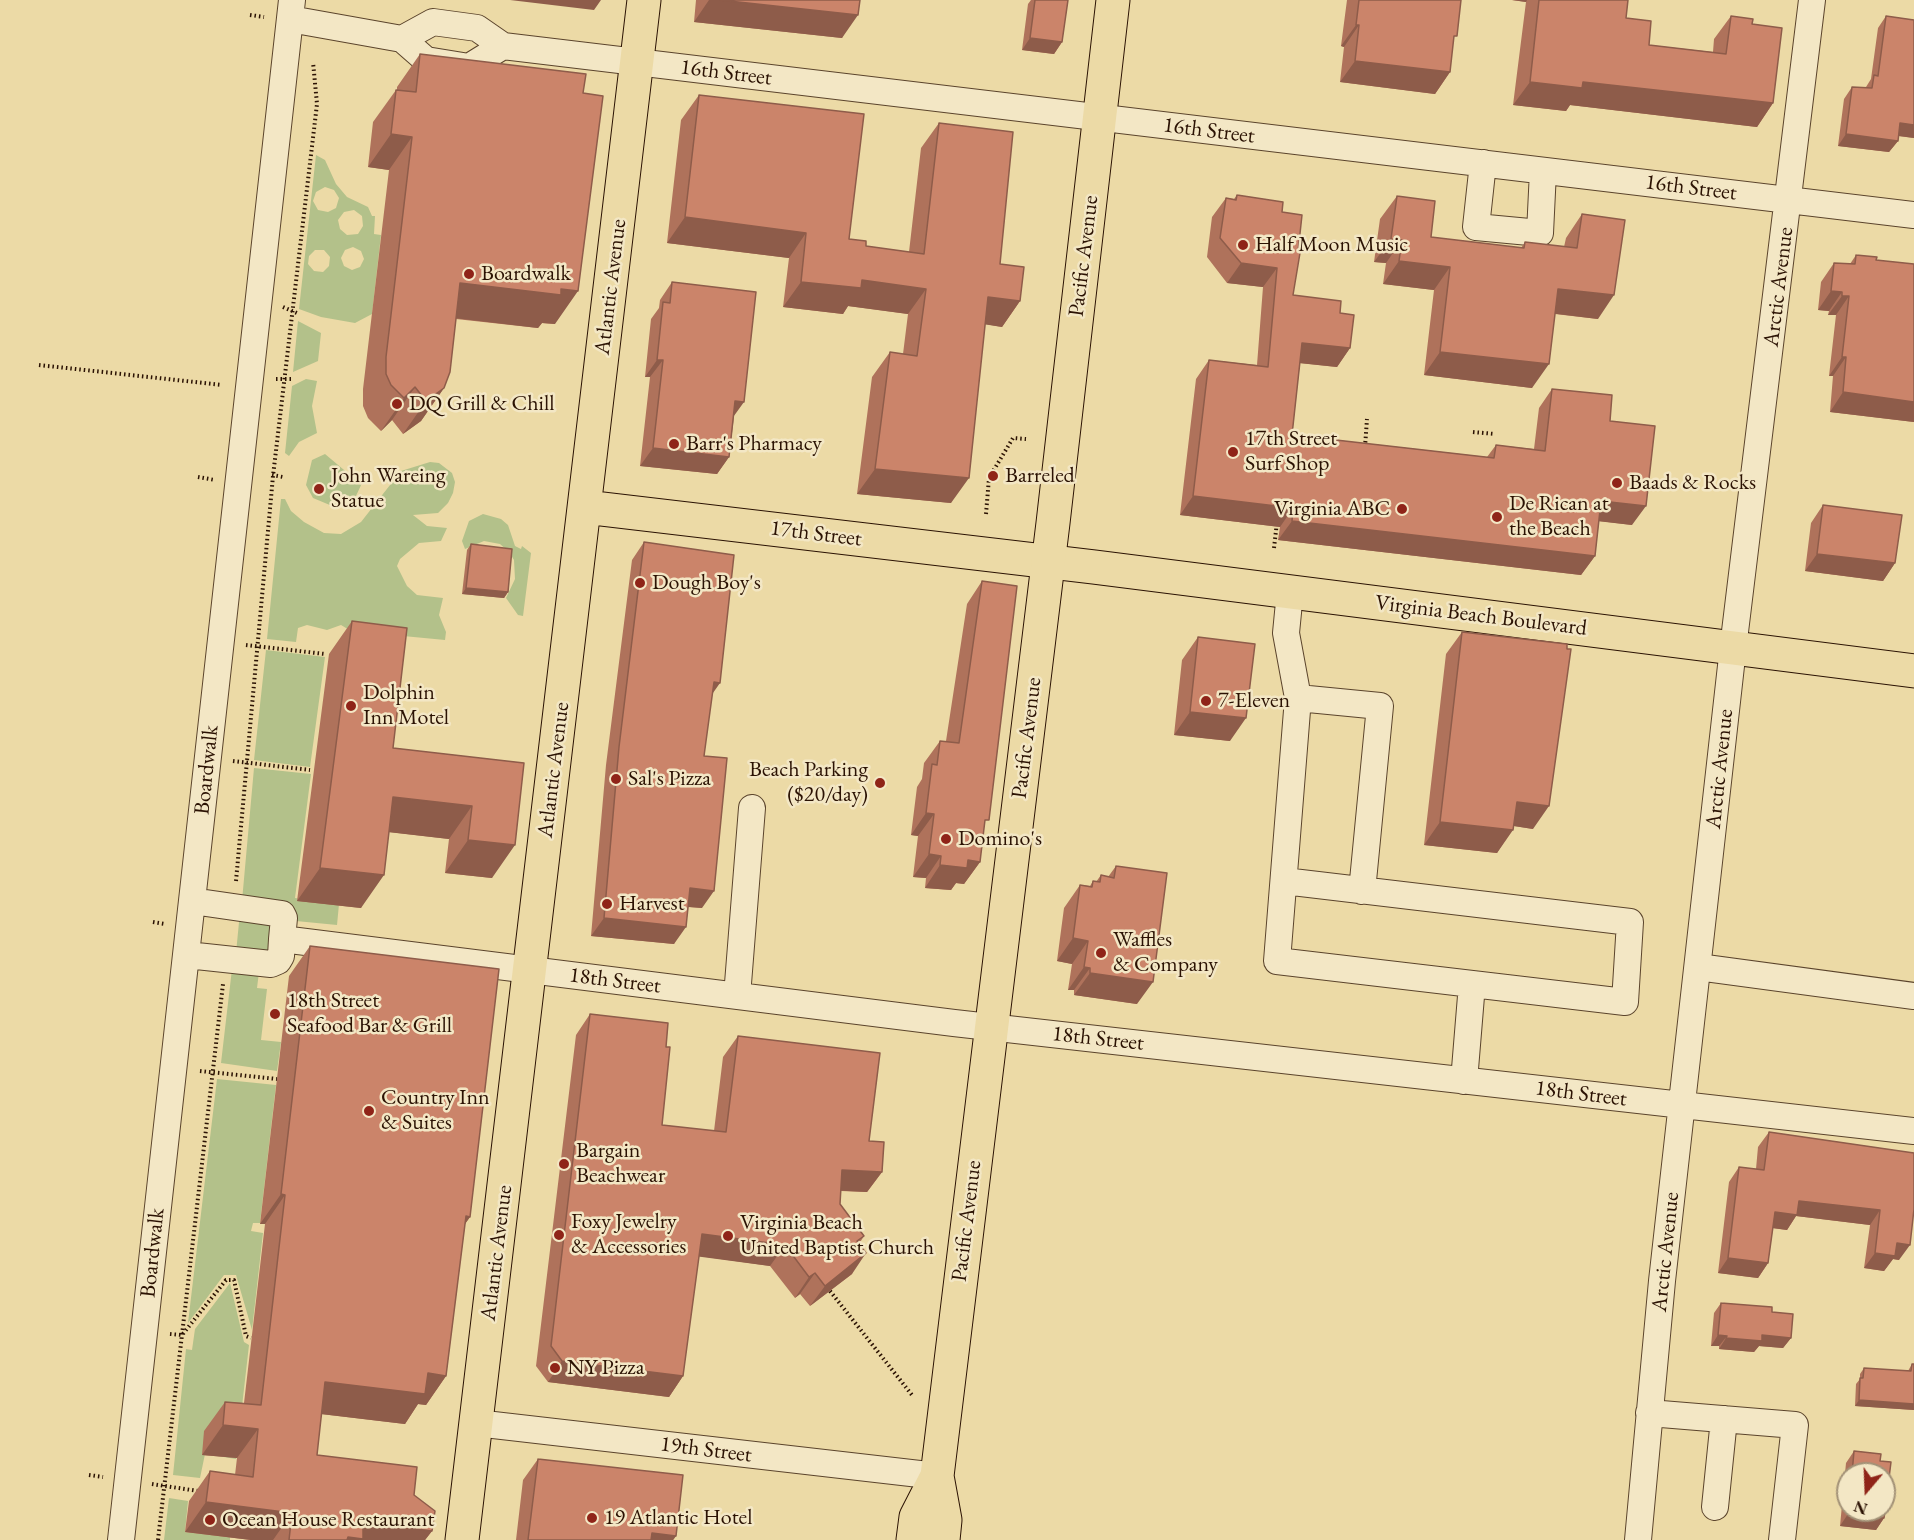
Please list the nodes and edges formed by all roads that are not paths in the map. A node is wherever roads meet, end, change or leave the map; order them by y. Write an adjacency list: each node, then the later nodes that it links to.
1 (644, 0): 7 (main road, Atlantic Avenue)
2 (1113, 0): 8 (main road, Pacific Avenue)
3 (1812, 0): 11 (street, Arctic Avenue)
4 (291, 15): 5 (street); 22 (street, Boardwalk)
5 (402, 39): 6 (street, 16th Street); 6 (street)
6 (503, 46): 7 (street, 16th Street)
7 (637, 62): 8 (street, 16th Street); 13 (main road, Atlantic Avenue)
8 (1100, 117): 9 (street, 16th Street); 14 (main road, Pacific Avenue)
9 (1483, 163): 10 (street, 16th Street); 10 (street)
10 (1543, 171): 11 (street, 16th Street)
11 (1790, 200): 12 (street, 16th Street); 16 (street, Arctic Avenue)
12 (1914, 215)
13 (585, 507): 14 (main road, 17th Street); 26 (main road, Atlantic Avenue)
14 (1048, 561): 15 (main road, Virginia Beach Boulevard); 30 (main road, Pacific Avenue)
15 (1290, 592): 16 (main road, Virginia Beach Boulevard); 18 (street)
16 (1733, 648): 17 (main road, Virginia Beach Boulevard); 25 (street, Arctic Avenue)
17 (1914, 671)
18 (1298, 698): 20 (street); 21 (street)
19 (752, 808): 28 (street)
20 (1284, 881): 21 (street); 27 (street)
21 (1362, 891): 27 (street)
22 (192, 901): 23 (street); 24 (street, Boardwalk)
23 (282, 939): 24 (street); 26 (street, 18th Street)
24 (187, 955): 39 (street, Boardwalk)
25 (1698, 967): 29 (street); 32 (street, Arctic Avenue)
26 (530, 971): 28 (street, 18th Street); 36 (main road, Atlantic Avenue)
27 (1472, 984): 31 (street)
28 (737, 996): 30 (street, 18th Street)
29 (1914, 996)
30 (991, 1027): 31 (street, 18th Street); 37 (main road, Pacific Avenue)
31 (1464, 1081): 32 (street, 18th Street)
32 (1683, 1106): 33 (street, 18th Street); 34 (street, Arctic Avenue)
33 (1914, 1131)
34 (1649, 1413): 35 (street); 43 (street, Arctic Avenue)
35 (1724, 1419): 38 (street); 44 (street)
36 (476, 1423): 37 (street, 19th Street); 40 (main road, Atlantic Avenue)
37 (937, 1476): 41 (main road, Pacific Avenue); 42 (main road, Pacific Avenue)
38 (1715, 1507)
39 (122, 1540)
40 (462, 1540)
41 (913, 1540)
42 (943, 1540)
43 (1638, 1540)
44 (1782, 1540)

